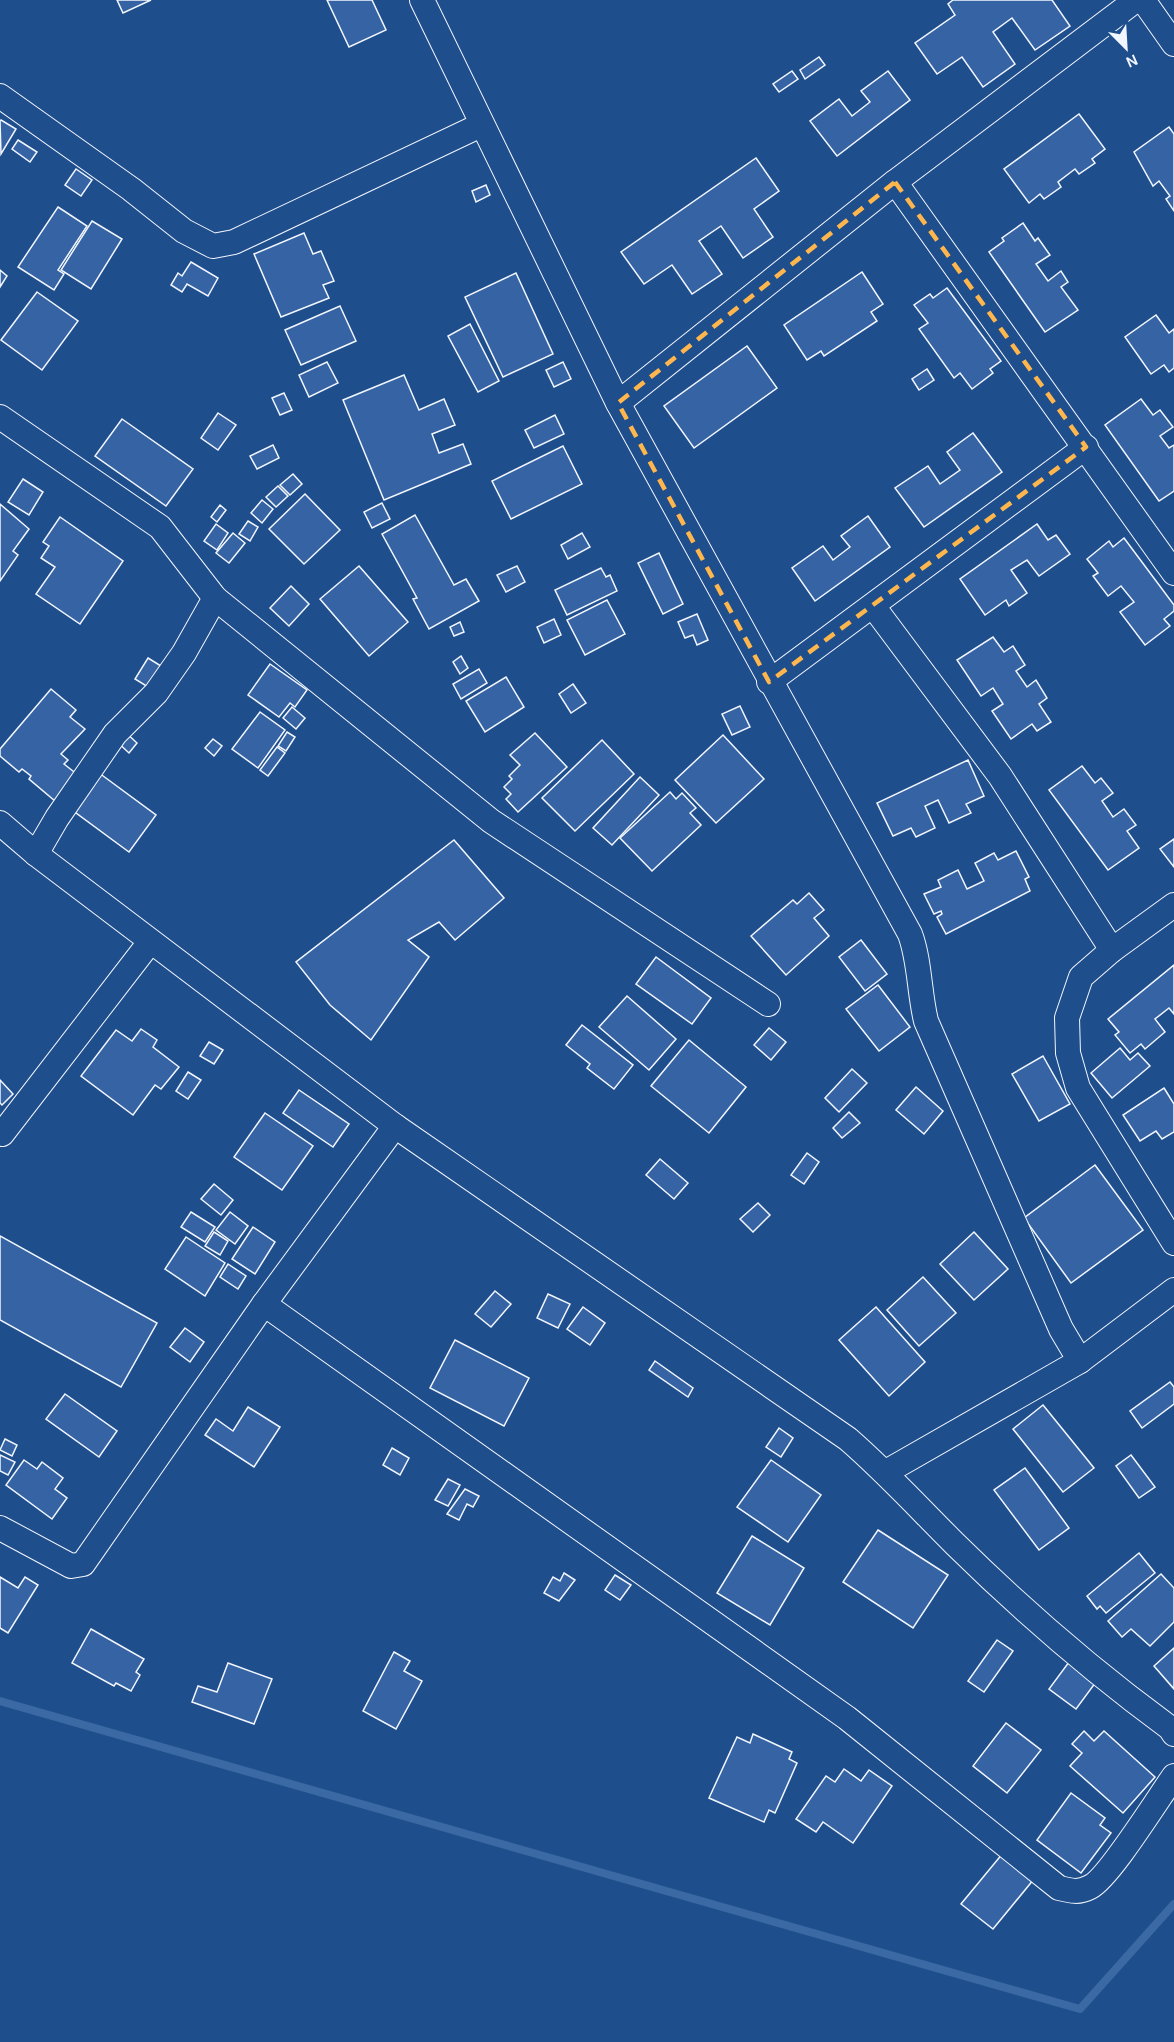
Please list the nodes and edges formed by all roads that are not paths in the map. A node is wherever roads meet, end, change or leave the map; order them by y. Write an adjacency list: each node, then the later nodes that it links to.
1 (422, 0): 6 (street)
2 (1136, 0): 7 (street)
3 (1143, 0): 4 (street)
4 (1174, 44)
5 (0, 96): 6 (street)
6 (481, 125): 8 (street)
7 (895, 182): 8 (street); 10 (street)
8 (618, 403): 14 (street)
9 (0, 417): 12 (street)
10 (1086, 447): 11 (street); 13 (street)
11 (1174, 573)
12 (215, 598): 16 (street); 20 (street)
13 (873, 606): 14 (street); 19 (street)
14 (769, 682): 26 (street)
15 (0, 823): 16 (street)
16 (36, 854): 18 (street)
17 (1174, 905): 19 (street)
18 (150, 942): 21 (street); 22 (street)
19 (1112, 950): 23 (street)
20 (768, 1004)
21 (395, 1126): 25 (street); 27 (street)
22 (2, 1134)
23 (1174, 1243)
24 (1174, 1290): 26 (street)
25 (264, 1304): 28 (street); 30 (street)
26 (1080, 1361): 27 (street)
27 (886, 1472): 29 (street)
28 (0, 1528)
29 (1174, 1734)
30 (1174, 1776)

